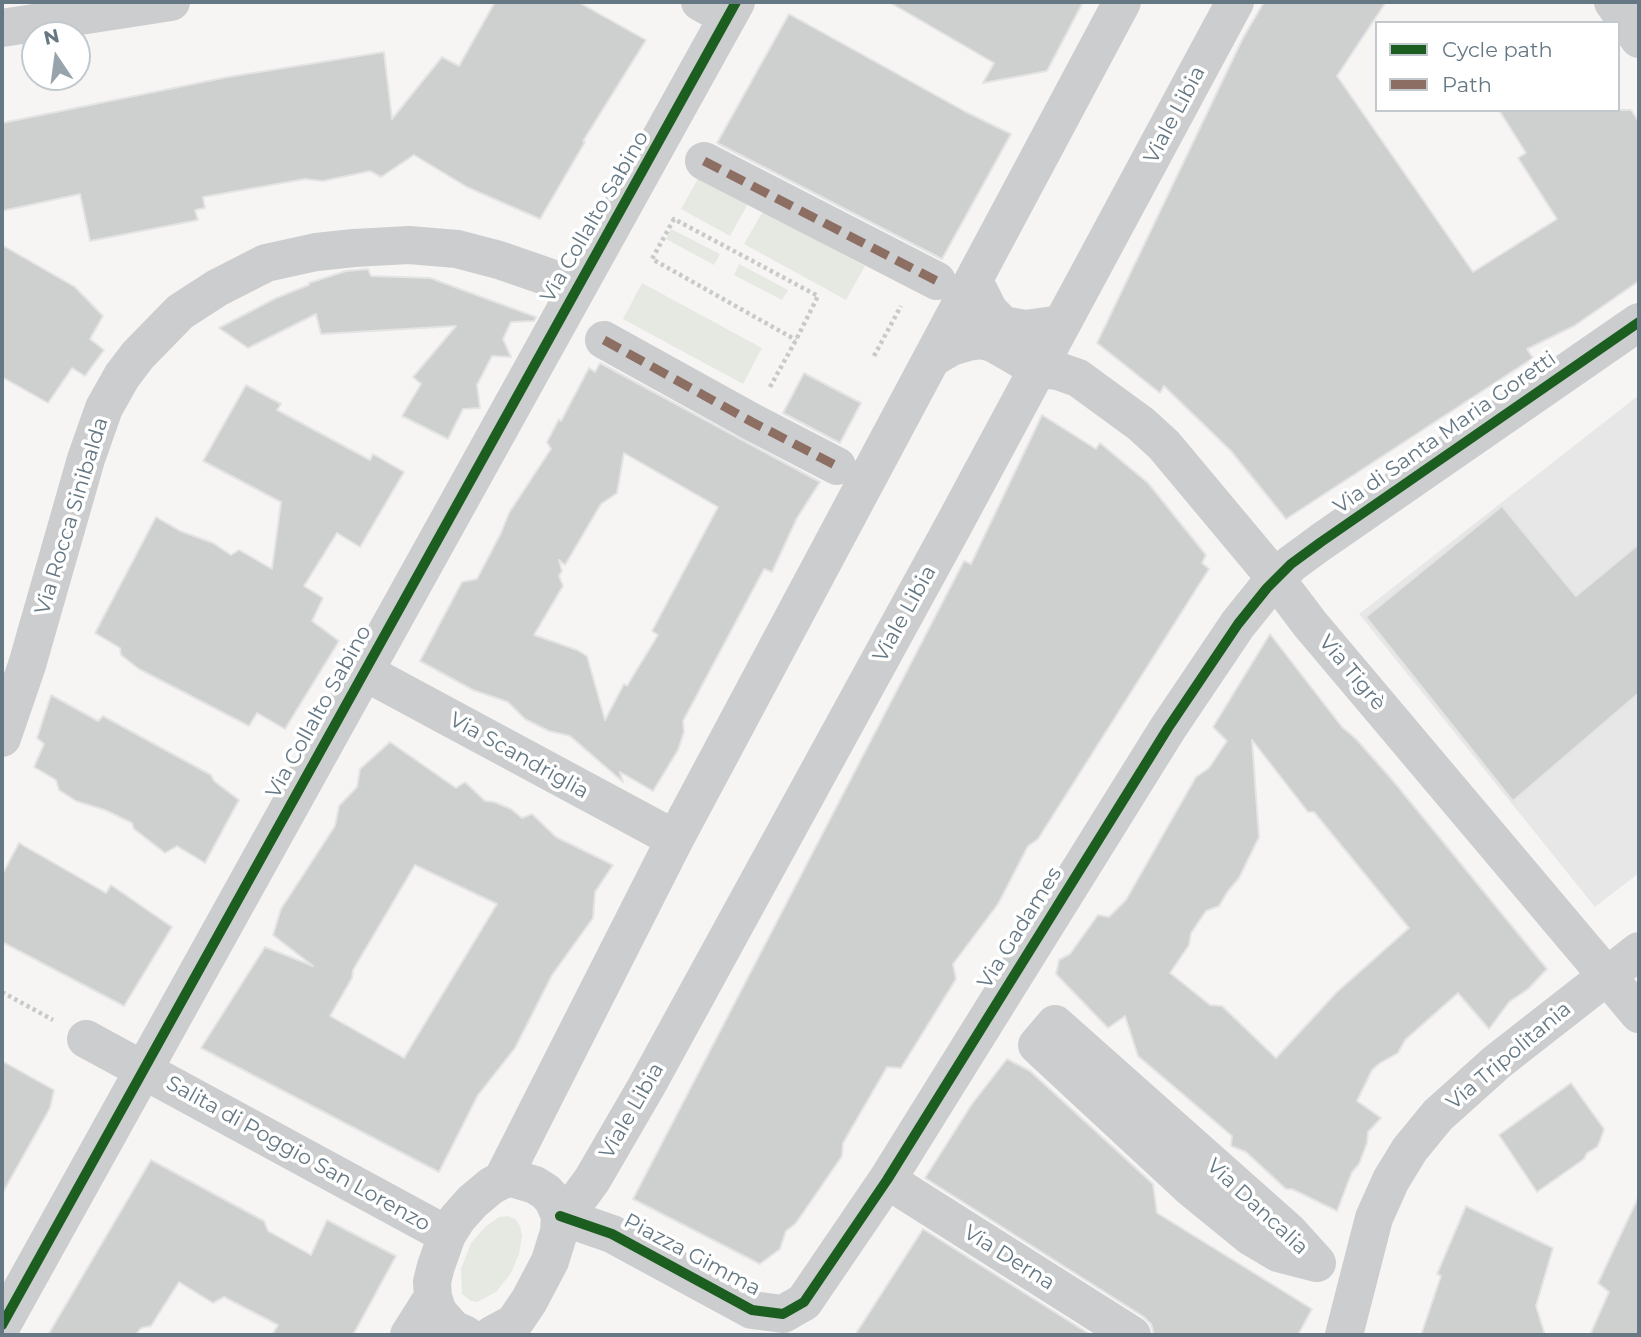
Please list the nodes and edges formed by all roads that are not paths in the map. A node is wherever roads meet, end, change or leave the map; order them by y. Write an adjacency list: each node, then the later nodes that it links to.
1 (171, 2): 6 (street)
2 (1122, 2): 9 (street)
3 (1235, 2): 12 (street, Viale Libia)
4 (1614, 2): 7 (street)
5 (721, 7): 10 (street, Via Collalto Sabino)
6 (2, 28)
7 (1639, 39)
8 (704, 161): 9 (street)
9 (955, 281): 12 (street); 14 (street)
10 (577, 287): 18 (street, Via Collalto Sabino); 19 (street, Via Rocca Sinibalda)
11 (1639, 322): 17 (street, Via di Santa Maria Goretti)
12 (1061, 324): 15 (street, Viale Libia)
13 (604, 340): 16 (street)
14 (934, 357): 15 (street, Via Tigrè); 20 (street)
15 (1038, 369): 17 (street, Via Tigrè); 30 (street, Viale Libia)
16 (837, 466)
17 (1276, 579): 22 (street, Via Tigrè); 23 (street, Via Gadames)
18 (363, 671): 20 (street, Via Scandriglia); 27 (street, Via Collalto Sabino)
19 (2, 738)
20 (675, 839): 28 (street)
21 (1639, 951): 22 (street, Via Tripolitania)
22 (1608, 976): 24 (street, Via Tigrè); 39 (street, Via Tripolitania)
23 (998, 1001): 25 (street, Via Dancalia); 29 (street, Via Gadames)
24 (1639, 1014)
25 (1046, 1035): 25 (street, Via Dancalia)
26 (86, 1039): 27 (street, Salita di Poggio San Lorenzo)
27 (143, 1069): 31 (street, Salita di Poggio San Lorenzo); 34 (street, Via Collalto Sabino)
28 (502, 1180): 30 (street); 31 (street)
29 (887, 1180): 33 (street, Via Gadames); 38 (street, Via Derna)
30 (560, 1216): 33 (street, Piazza Gimma); 37 (street)
31 (447, 1235): 32 (street)
32 (433, 1297): 35 (street); 36 (street)
33 (804, 1302)
34 (2, 1325)
35 (410, 1335)
36 (466, 1335)
37 (495, 1335)
38 (1132, 1335)
39 (1344, 1335)

